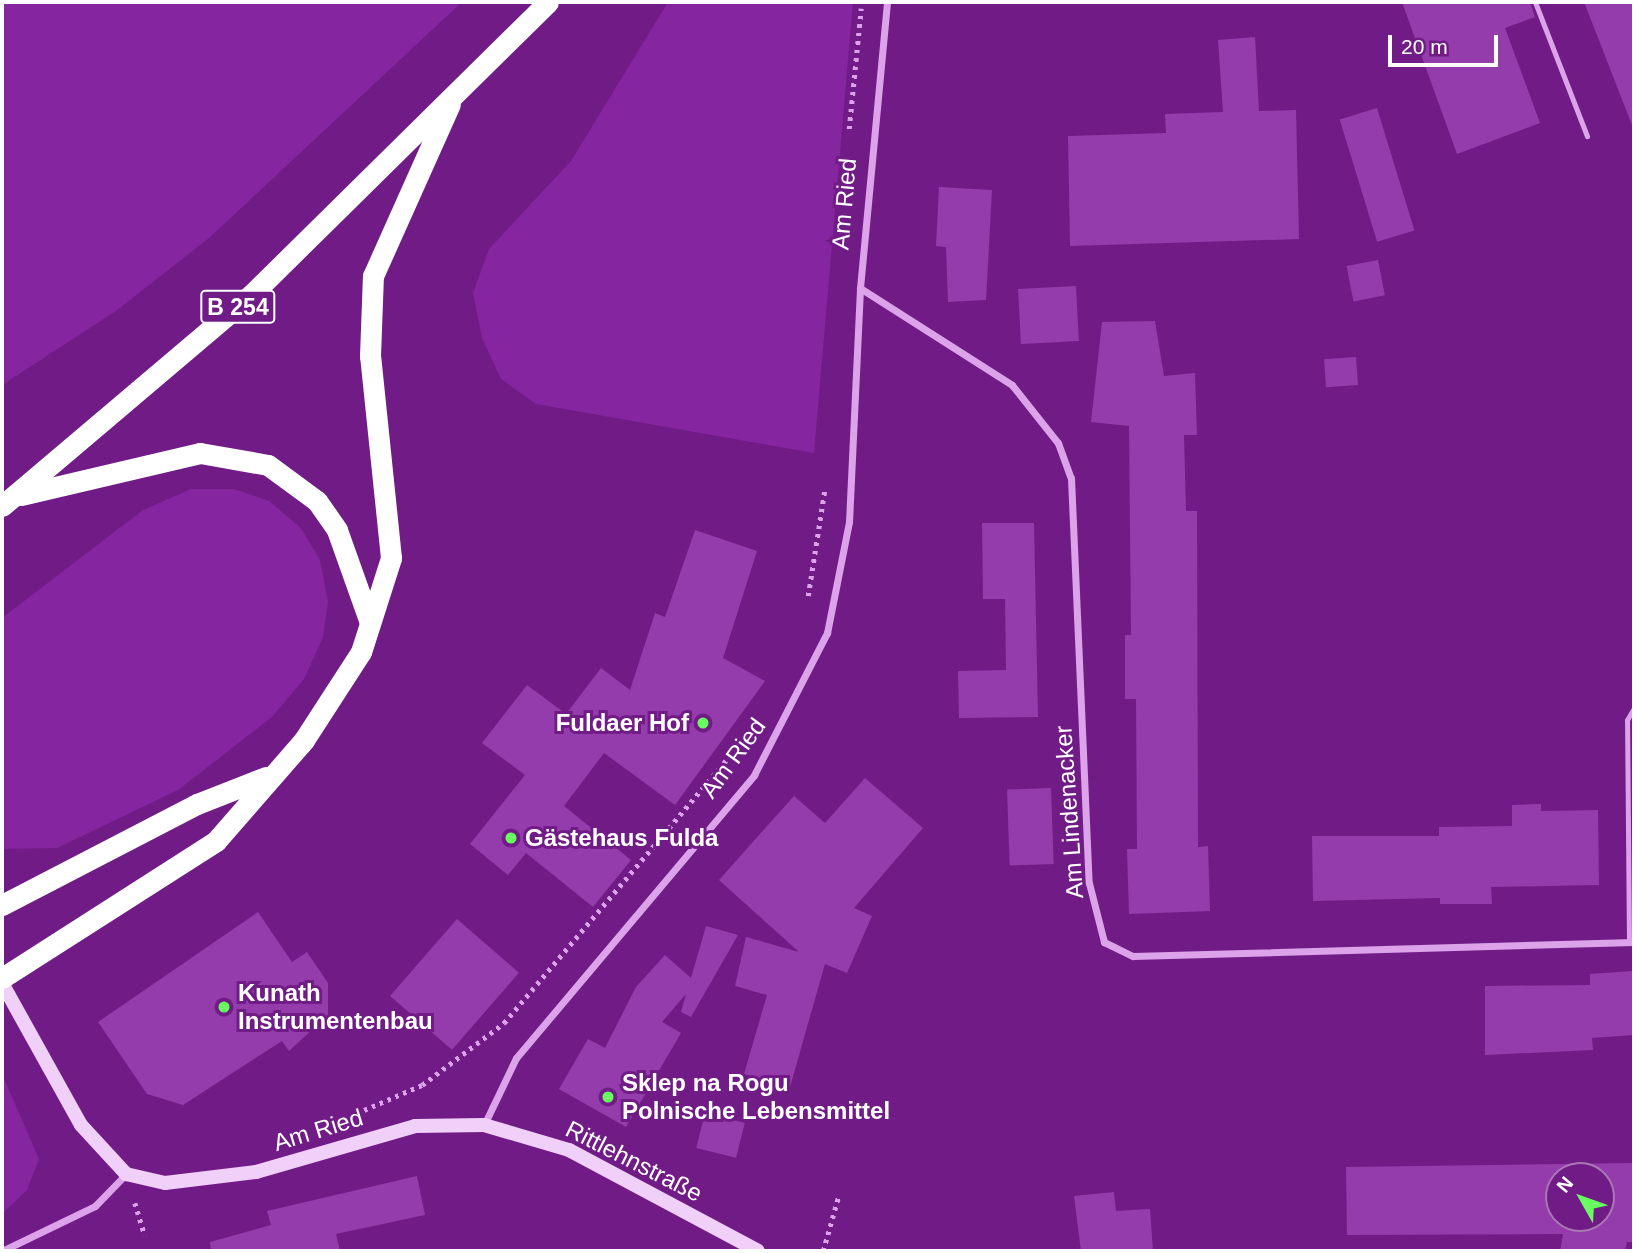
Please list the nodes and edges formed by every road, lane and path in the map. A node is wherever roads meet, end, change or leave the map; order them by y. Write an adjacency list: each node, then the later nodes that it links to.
1 (548, 2): 4 (highway, B 254)
2 (887, 2): 6 (street, Am Ried)
3 (1535, 2): 5 (lane)
4 (450, 104): 8 (highway, B 254); 10 (highway)
5 (1587, 136)
6 (860, 288): 15 (street, Am Lindenacker); 19 (street, Am Ried)
7 (827, 475): 9 (path)
8 (8, 501): 10 (highway)
9 (807, 606)
10 (369, 620): 13 (highway)
11 (1634, 708): 15 (lane)
12 (747, 734): 18 (path)
13 (268, 777): 14 (highway); 16 (highway)
14 (2, 905)
15 (1632, 942)
16 (2, 978)
17 (2, 984): 20 (street)
18 (366, 1110)
19 (484, 1125): 20 (street, Am Ried); 23 (street, Rittlehnstraße)
20 (126, 1174): 22 (street)
21 (838, 1198): 24 (path)
22 (2, 1251)
23 (758, 1251)
24 (823, 1251)

